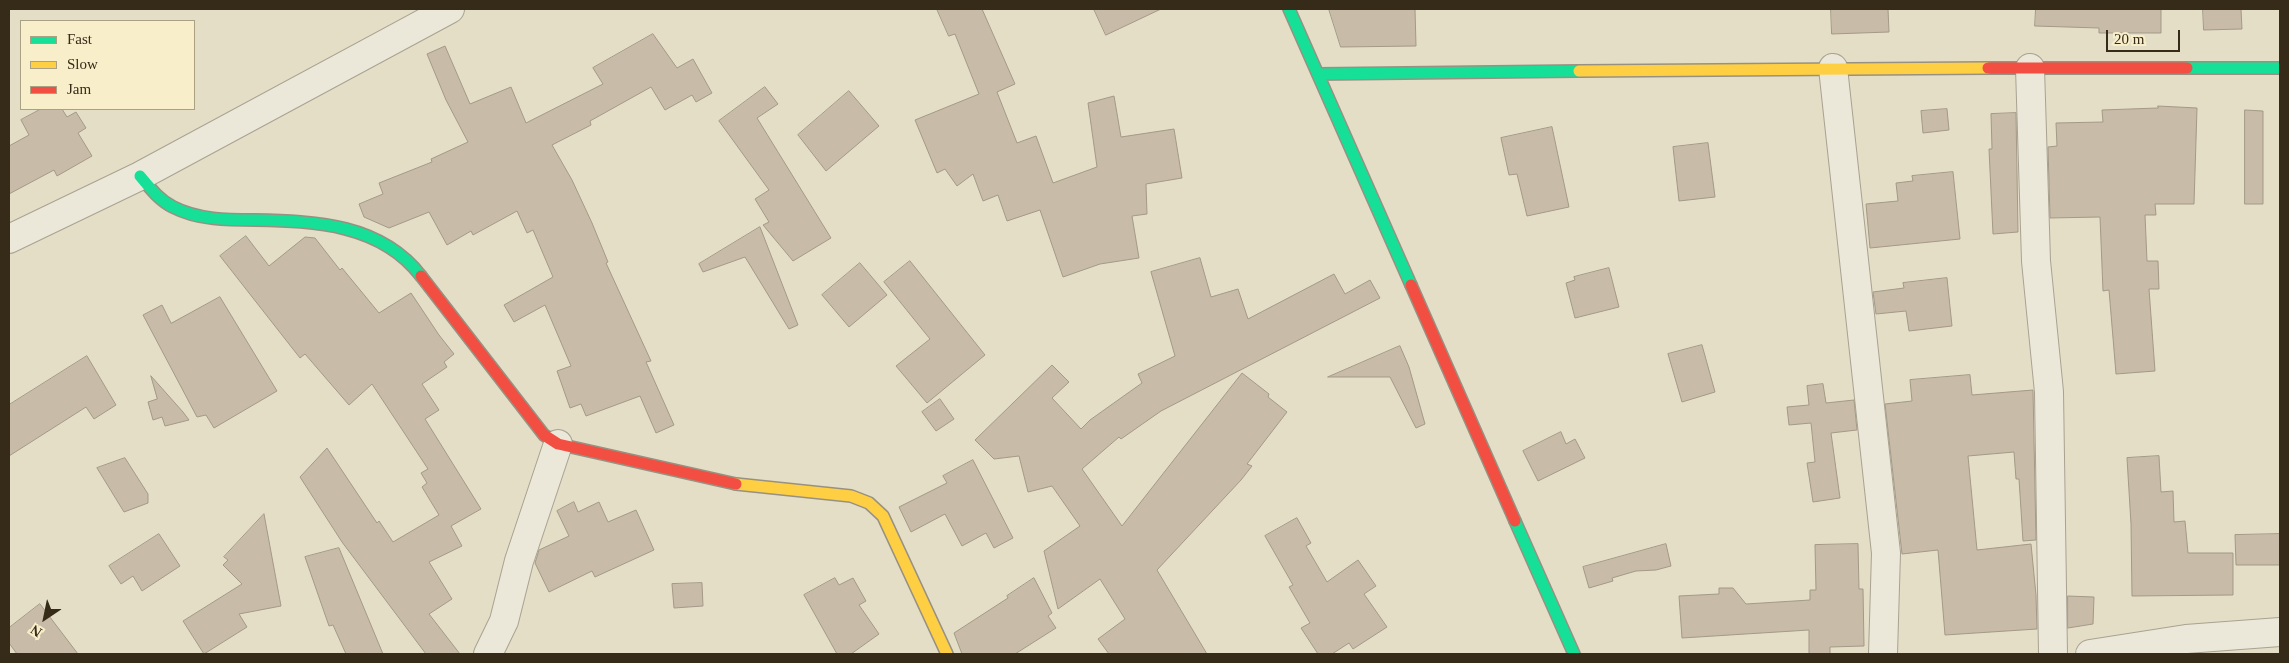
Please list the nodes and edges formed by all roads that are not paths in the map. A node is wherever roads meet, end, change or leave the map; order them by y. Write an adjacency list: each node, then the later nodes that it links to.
1 (450, 9): 7 (street)
2 (1289, 9): 6 (street)
3 (1833, 68): 4 (street); 6 (street); 14 (street)
4 (2030, 68): 5 (street); 15 (street)
5 (2280, 68)
6 (1318, 74): 13 (street)
7 (140, 176): 8 (street); 9 (street)
8 (9, 239)
9 (558, 444): 11 (street); 12 (street)
10 (2280, 632): 16 (street)
11 (488, 654)
12 (947, 654)
13 (1574, 654)
14 (1883, 654)
15 (2054, 654)
16 (2090, 654)

